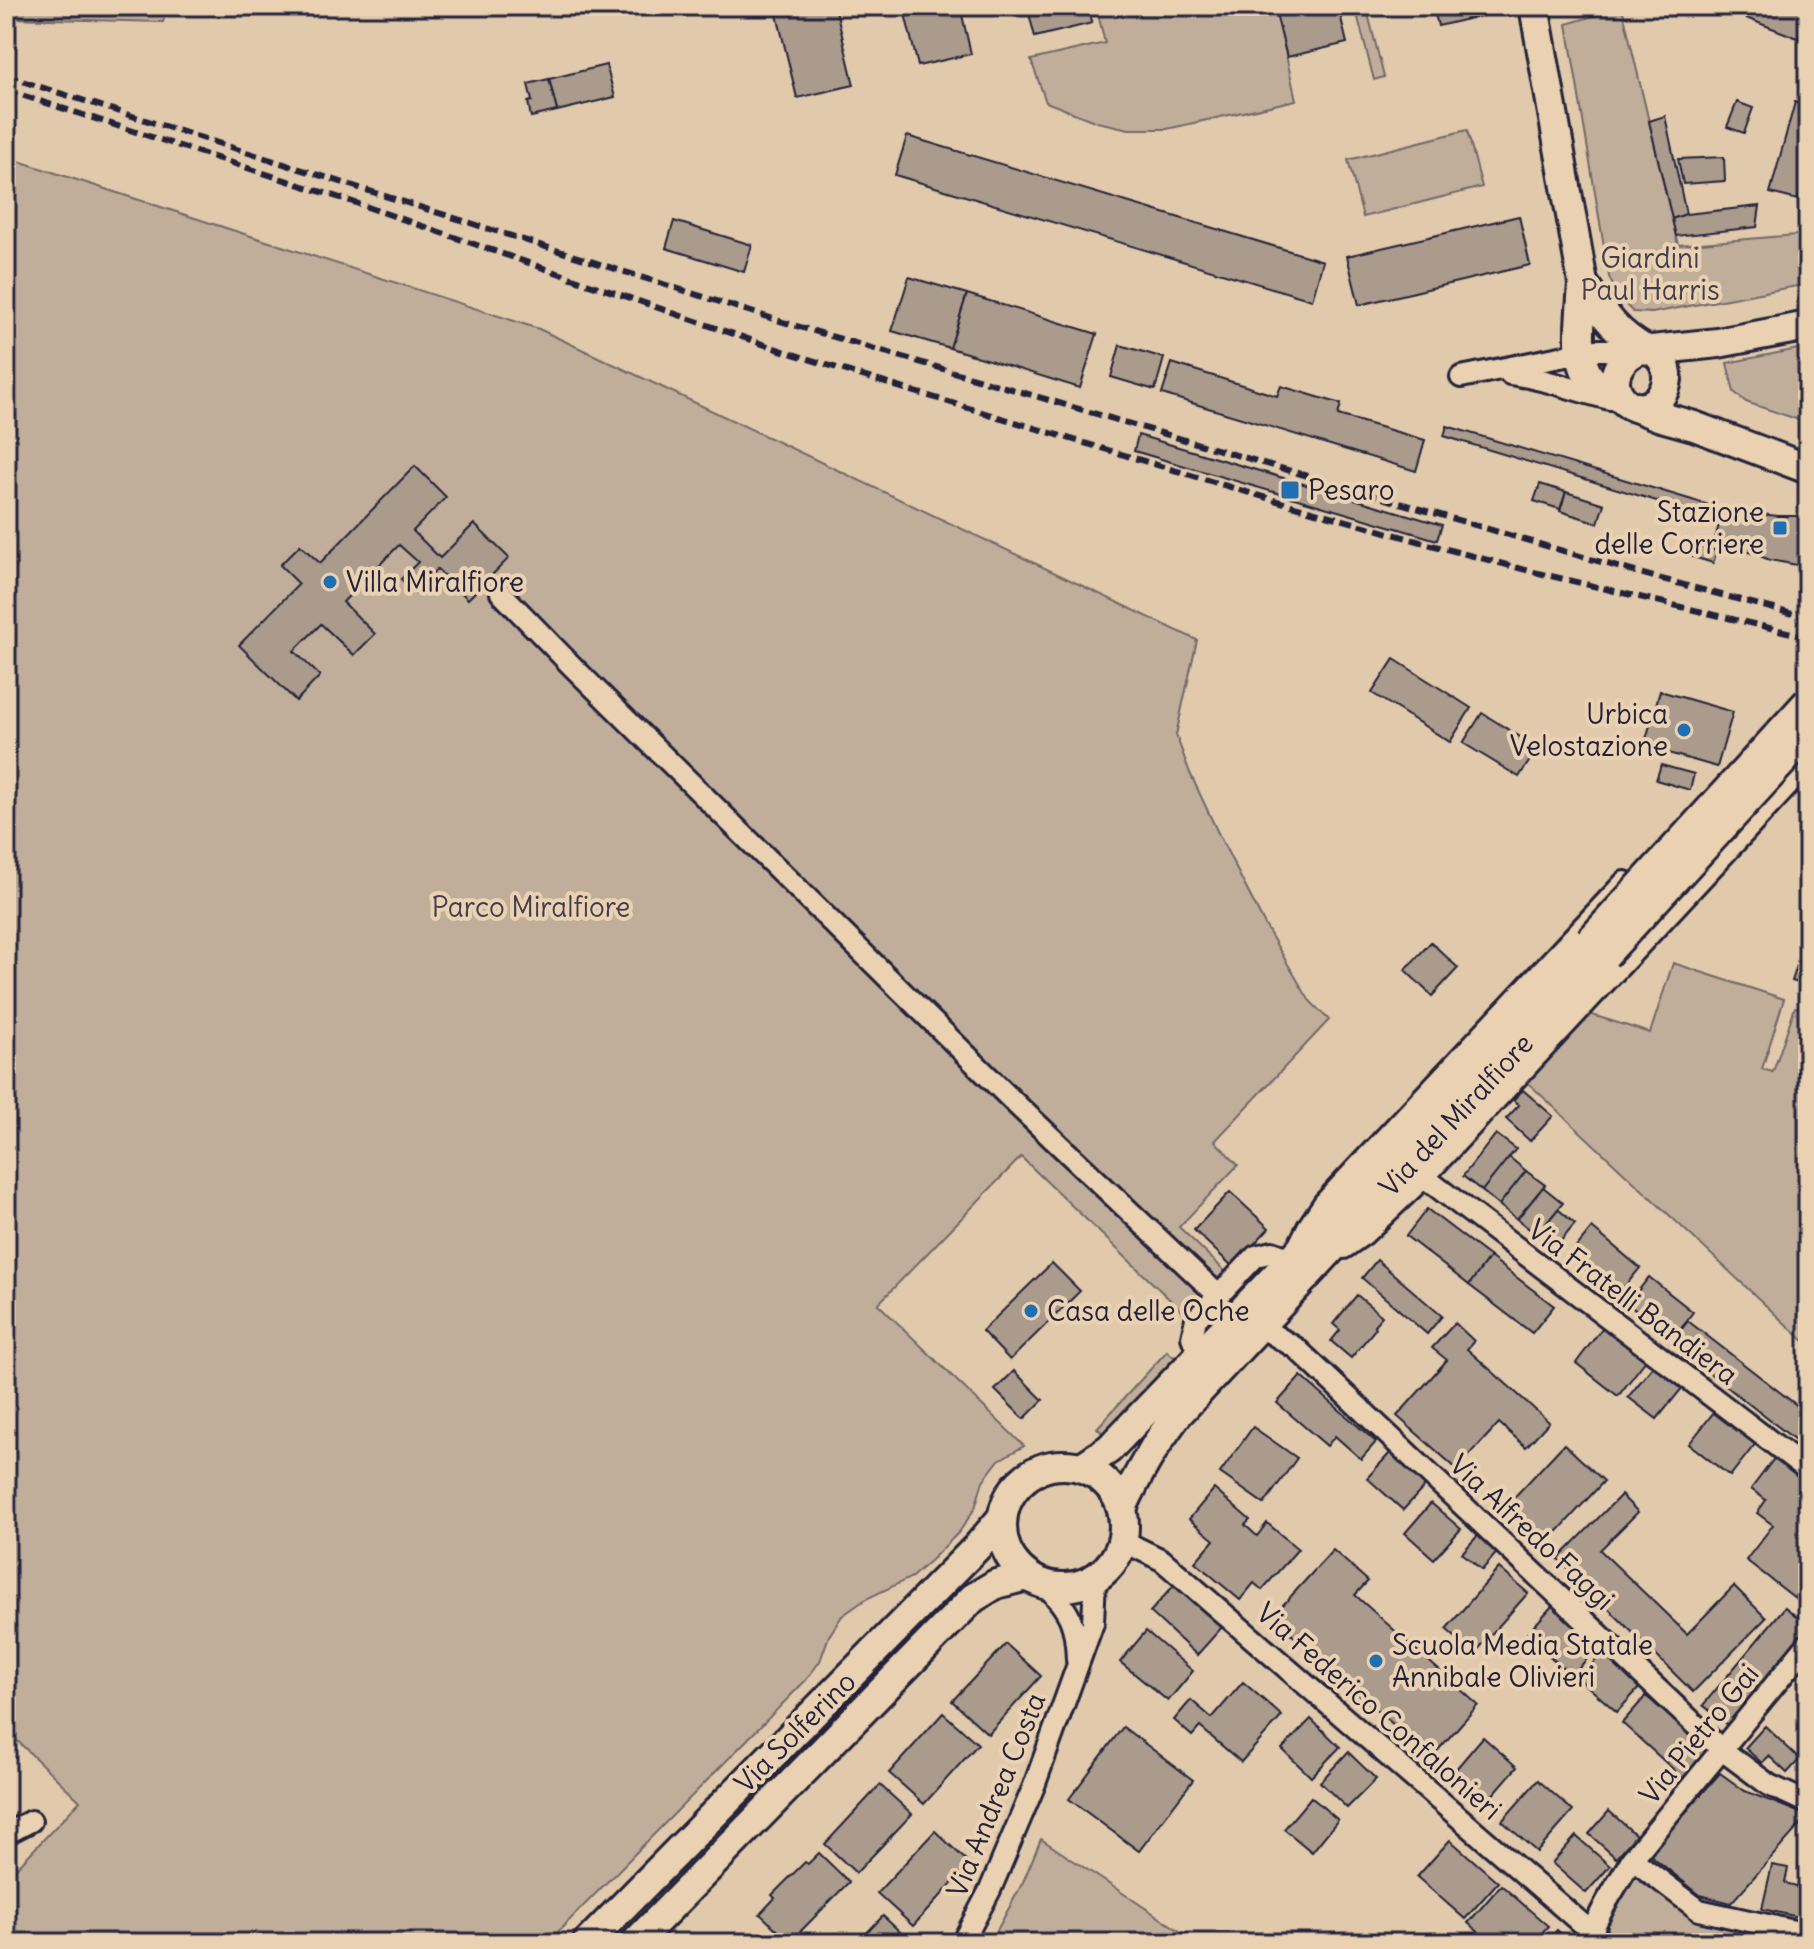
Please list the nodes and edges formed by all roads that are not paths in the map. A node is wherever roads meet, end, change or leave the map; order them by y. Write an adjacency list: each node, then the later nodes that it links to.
1 (1534, 6): 2 (main road)
2 (1583, 283): 5 (main road); 6 (main road)
3 (1808, 326): 4 (main road)
4 (1718, 343): 5 (main road); 9 (main road)
5 (1644, 349): 6 (street); 9 (main road); 10 (main road)
6 (1581, 353): 7 (street); 10 (main road)
7 (1494, 371): 8 (street); 10 (street)
8 (1461, 377)
9 (1667, 384): 10 (main road); 11 (main road)
10 (1627, 402): 11 (main road)
11 (1694, 426): 12 (main road)
12 (1808, 469)
13 (501, 593): 23 (street)
14 (1808, 702): 20 (main road, Via del Miralfiore, bridge)
15 (1808, 733): 17 (street, Via del Miralfiore); 20 (main road, Via del Miralfiore, bridge)
16 (1808, 764): 19 (street)
17 (1644, 862): 18 (street, Via del Miralfiore); 19 (street)
18 (1612, 897): 19 (street); 22 (street, Via del Miralfiore)
19 (1669, 913): 21 (street)
20 (1597, 948): 22 (main road, Via del Miralfiore)
21 (1424, 1177): 22 (street); 27 (street, Via Fratelli Bandiera)
22 (1300, 1266): 23 (street); 24 (main road, Via del Miralfiore); 25 (main road, Via del Miralfiore)
23 (1219, 1296): 25 (street)
24 (1259, 1326): 28 (main road, Via del Miralfiore); 35 (street, Via Alfredo Faggi)
25 (1199, 1355): 26 (main road, Via del Miralfiore)
26 (1082, 1467): 28 (main road); 29 (main road)
27 (1808, 1470)
28 (1122, 1508): 30 (main road)
29 (1001, 1519): 32 (main road); 43 (main road, Via Solferino)
30 (1123, 1541): 31 (main road); 41 (street, Via Federico Confalonieri)
31 (1095, 1578): 32 (main road); 34 (street, Via Andrea Costa)
32 (1036, 1581): 34 (street, Via Andrea Costa); 44 (main road, Via Solferino)
33 (1808, 1644): 35 (street, Via Pietro Gai)
34 (1077, 1668): 42 (street, Via Andrea Costa)
35 (1722, 1750): 36 (street, Via Alfredo Faggi); 39 (street, Via Pietro Gai)
36 (1808, 1803)
37 (31, 1821): 38 (street)
38 (6, 1834)
39 (1632, 1859): 40 (street); 41 (street, Via Pietro Gai)
40 (1808, 1934)
41 (1598, 1938)
42 (966, 1942)
43 (587, 1943)
44 (635, 1943)

